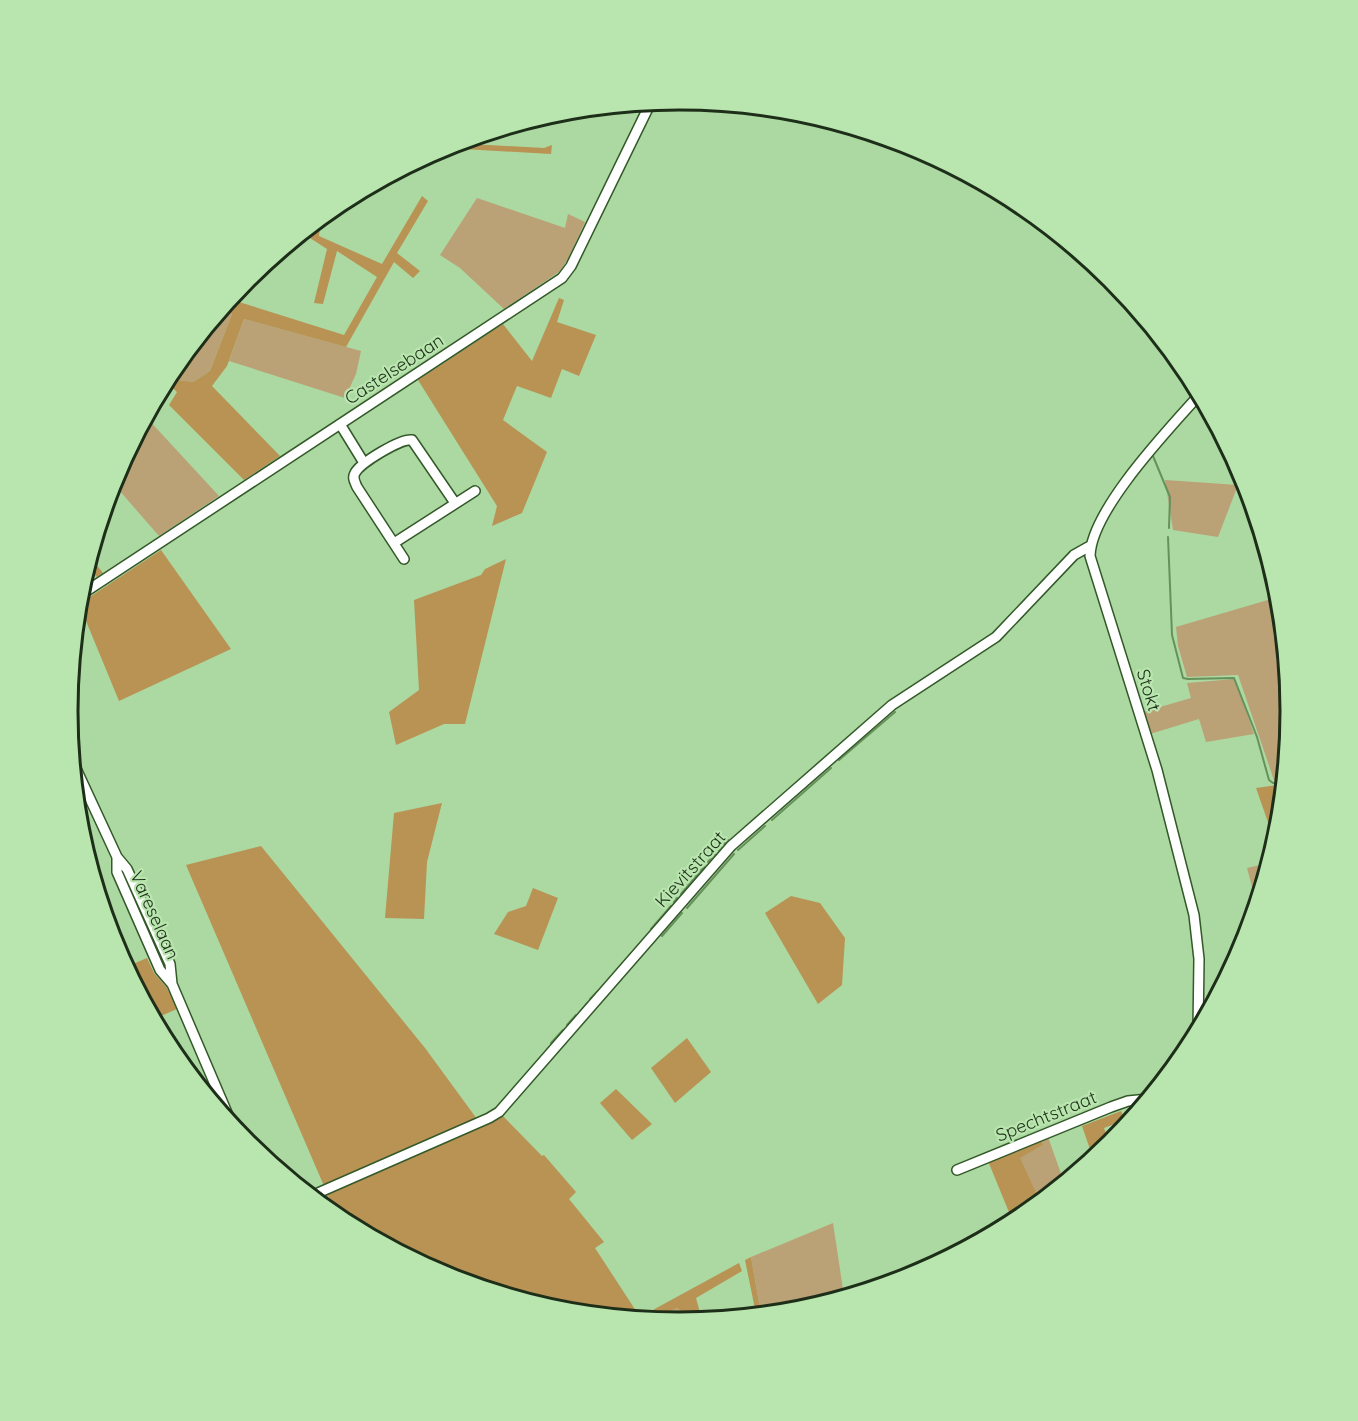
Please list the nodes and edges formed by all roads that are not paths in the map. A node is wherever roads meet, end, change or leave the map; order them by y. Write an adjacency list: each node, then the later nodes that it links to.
1 (647, 111): 3 (street, Castelsebaan)
2 (1194, 401): 8 (street)
3 (340, 424): 4 (street); 10 (street, Castelsebaan)
4 (364, 463): 6 (street); 7 (street)
5 (475, 490): 6 (street)
6 (455, 503): 7 (street)
7 (393, 543): 9 (street)
8 (1090, 546): 12 (street, Stokt); 16 (street, Kievitstraat)
9 (404, 559)
10 (91, 588)
11 (82, 782): 14 (street, Vareselaan)
12 (1198, 1012)
13 (1137, 1100): 15 (street, Spechtstraat)
14 (222, 1101)
15 (957, 1170)
16 (320, 1192)

